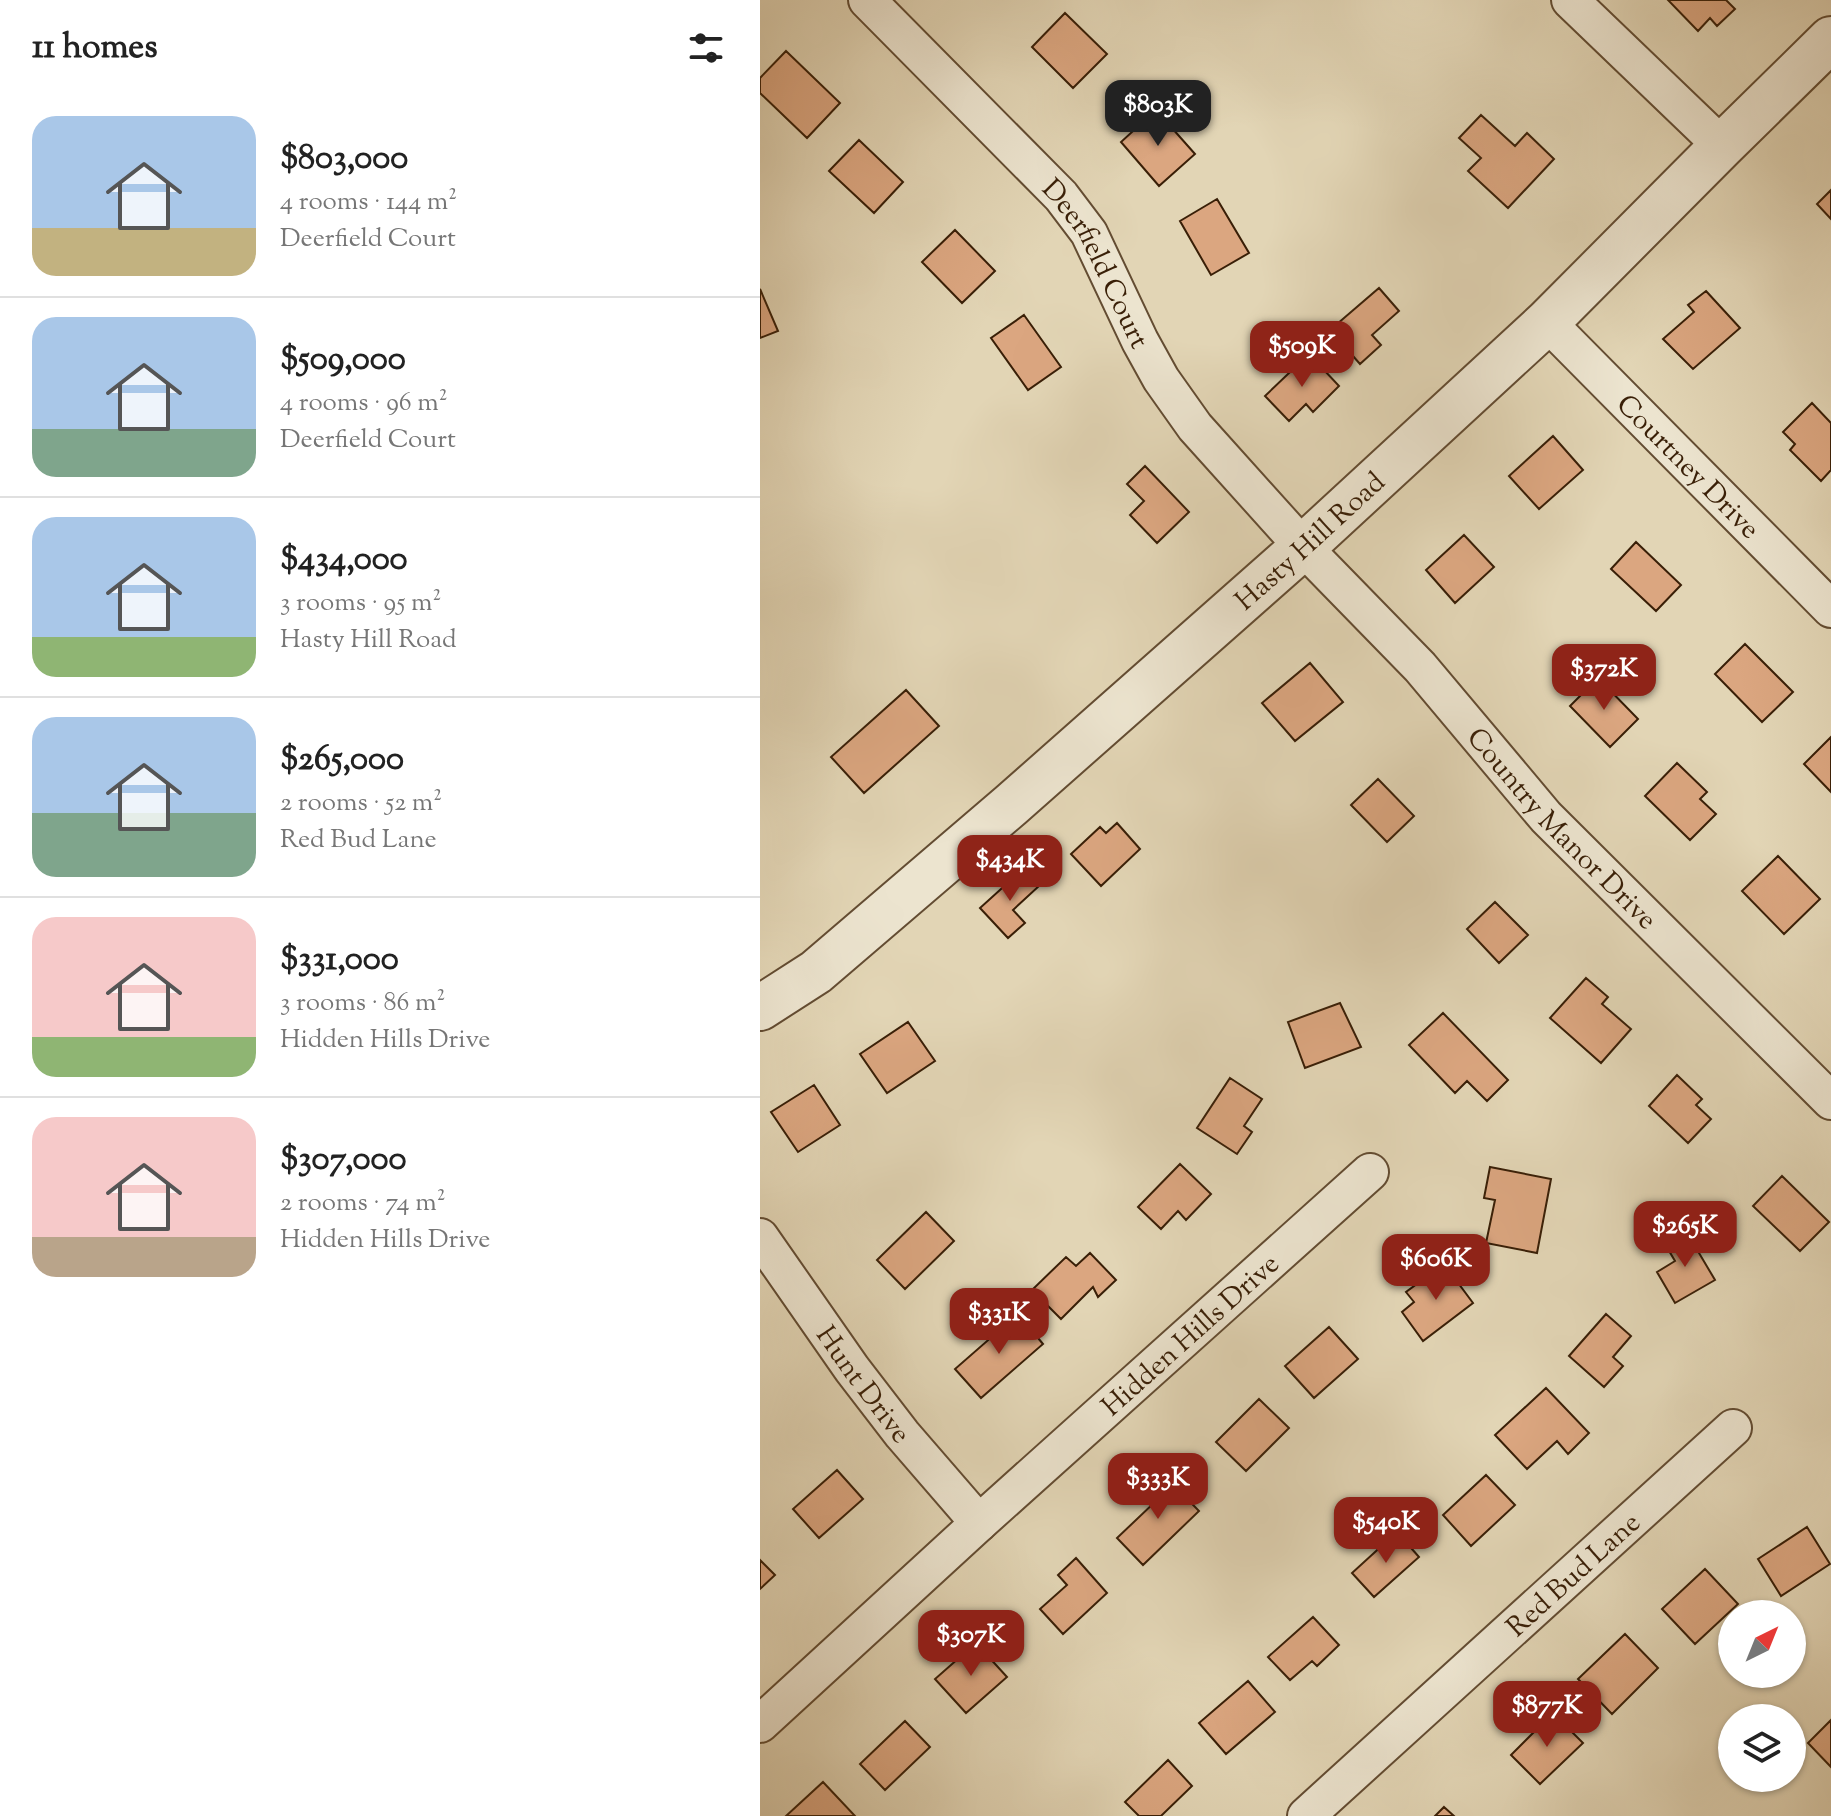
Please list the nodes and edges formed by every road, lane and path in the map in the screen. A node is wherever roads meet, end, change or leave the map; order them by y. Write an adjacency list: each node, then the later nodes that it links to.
1 (867, 0): 6 (street, Deerfield Court)
2 (1570, 0): 4 (street)
3 (1831, 39): 4 (street, Hasty Hill Road)
4 (1722, 146): 5 (street, Hasty Hill Road)
5 (1547, 322): 6 (street, Hasty Hill Road); 7 (street, Courtney Drive)
6 (1303, 547): 8 (street, Hasty Hill Road); 9 (street, Country Manor Drive)
7 (1831, 609)
8 (760, 1008)
9 (1831, 1101)
10 (1370, 1172): 13 (street, Hidden Hills Drive)
11 (760, 1237): 13 (street, Hunt Drive)
12 (1733, 1428): 15 (street, Red Bud Lane)
13 (979, 1523): 14 (street, Hidden Hills Drive)
14 (760, 1724)
15 (1306, 1816)

